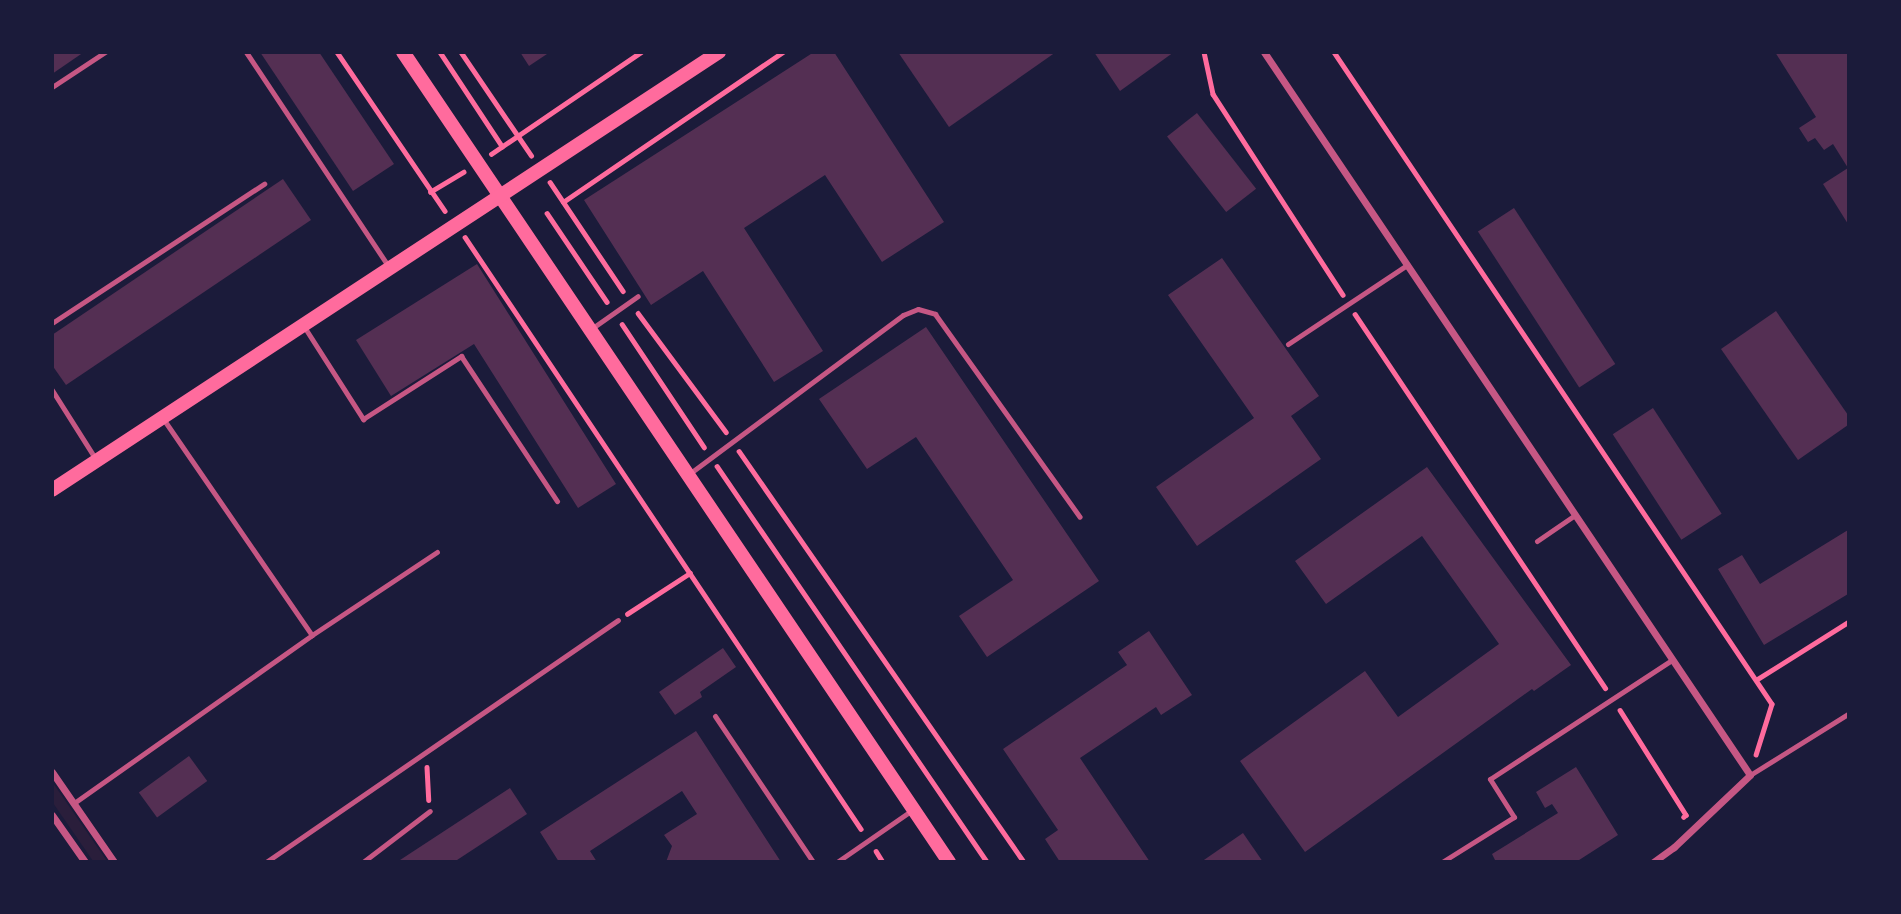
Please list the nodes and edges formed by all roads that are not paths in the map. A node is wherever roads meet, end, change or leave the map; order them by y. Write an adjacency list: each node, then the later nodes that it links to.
1 (105, 52): 6 (lane)
2 (246, 52): 10 (lane)
3 (403, 52): 8 (main road)
4 (719, 52): 8 (main road)
5 (1264, 52): 9 (street)
6 (52, 87)
7 (264, 184): 12 (lane)
8 (499, 198): 10 (main road); 14 (main road)
9 (1407, 265): 15 (lane); 22 (street)
10 (389, 267): 13 (main road)
11 (638, 296): 14 (lane)
12 (52, 323)
13 (302, 324): 17 (main road); 21 (lane)
14 (589, 331): 19 (main road)
15 (1288, 344)
16 (52, 390): 18 (lane)
17 (162, 417): 18 (main road); 27 (lane)
18 (96, 461): 20 (main road)
19 (687, 476): 23 (lane); 34 (main road)
20 (52, 490)
21 (557, 501)
22 (1575, 515): 24 (lane); 28 (street)
23 (1080, 517)
24 (1537, 541)
25 (438, 552): 27 (lane)
26 (618, 620): 39 (lane)
27 (312, 635): 33 (lane)
28 (1672, 660): 32 (street); 44 (lane)
29 (1849, 714): 32 (lane)
30 (715, 716): 41 (lane)
31 (52, 772): 33 (street)
32 (1750, 775): 45 (street)
33 (74, 803): 38 (street)
34 (914, 809): 42 (lane); 43 (main road)
35 (430, 811): 40 (lane)
36 (52, 815): 37 (street)
37 (85, 862)
38 (114, 862)
39 (266, 862)
40 (363, 862)
41 (813, 862)
42 (837, 862)
43 (949, 862)
44 (1443, 862)
45 (1653, 862)

